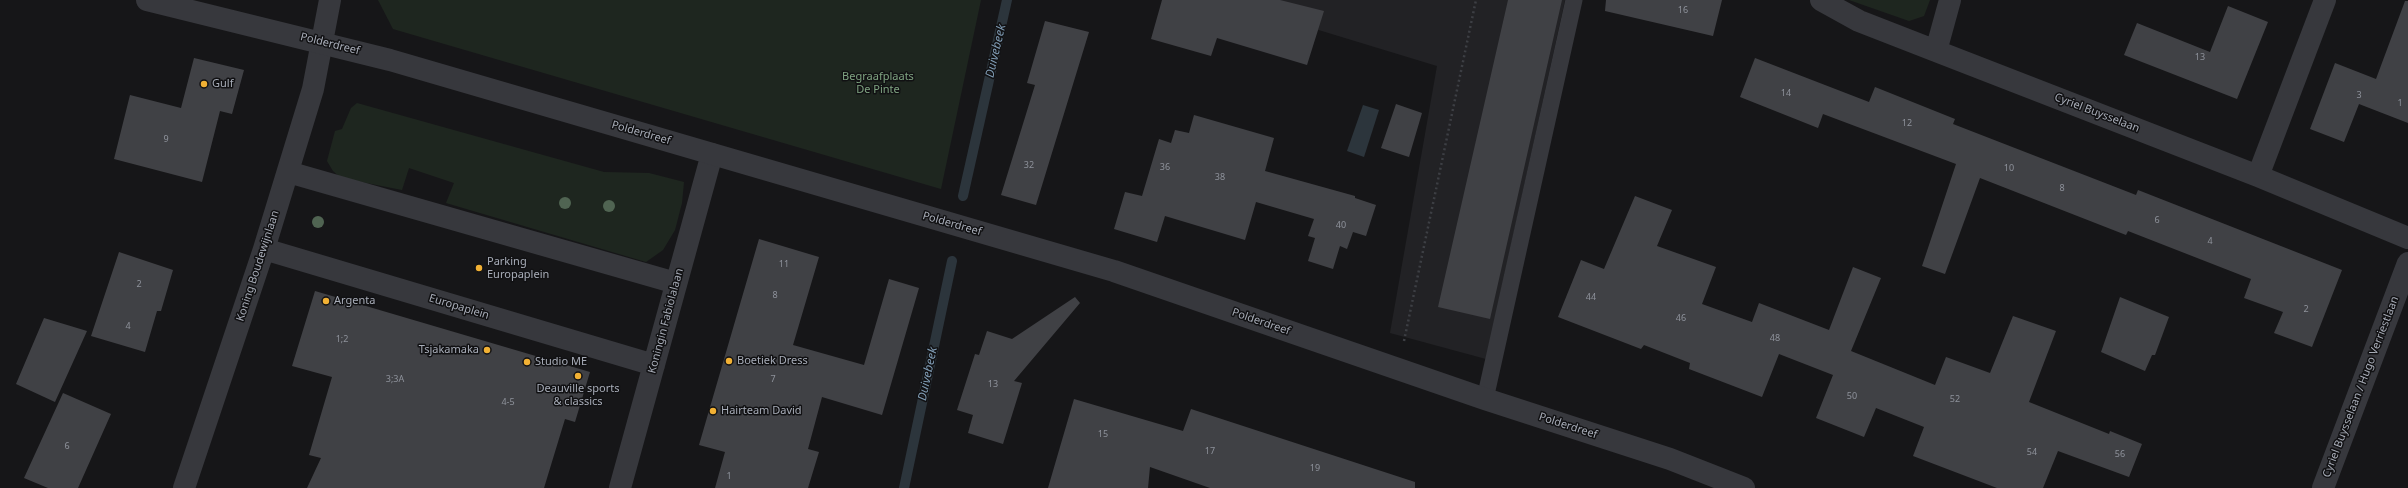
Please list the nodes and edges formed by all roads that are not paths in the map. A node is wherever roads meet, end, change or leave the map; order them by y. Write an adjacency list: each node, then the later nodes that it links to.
1 (148, 0): 7 (street, Polderdreef)
2 (330, 0): 7 (street, Koning Boudewijnlaan)
3 (1574, 0): 17 (lane)
4 (1821, 0): 8 (street, Cyriel Buysselaan)
5 (1950, 0): 8 (street)
6 (2325, 0): 11 (street)
7 (322, 42): 9 (street, Polderdreef); 10 (street, Koning Boudewijnlaan)
8 (1936, 50): 11 (street, Cyriel Buysselaan)
9 (712, 154): 15 (street, Koningin Fabiolalaan); 17 (street, Polderdreef)
10 (288, 172): 13 (street, Koning Boudewijnlaan); 15 (street)
11 (2258, 176): 12 (street, Cyriel Buysselaan)
12 (2408, 238)
13 (264, 249): 16 (street, Europaplein); 18 (street, Koning Boudewijnlaan)
14 (2408, 263): 21 (street, Cyriel Buysselaan / Hugo Verriestlaan)
15 (676, 283): 16 (street, Koningin Fabiolalaan)
16 (654, 366): 19 (street, Koningin Fabiolalaan)
17 (1485, 399): 20 (street, Polderdreef)
18 (184, 488)
19 (620, 488)
20 (1744, 488)
21 (2323, 488)

